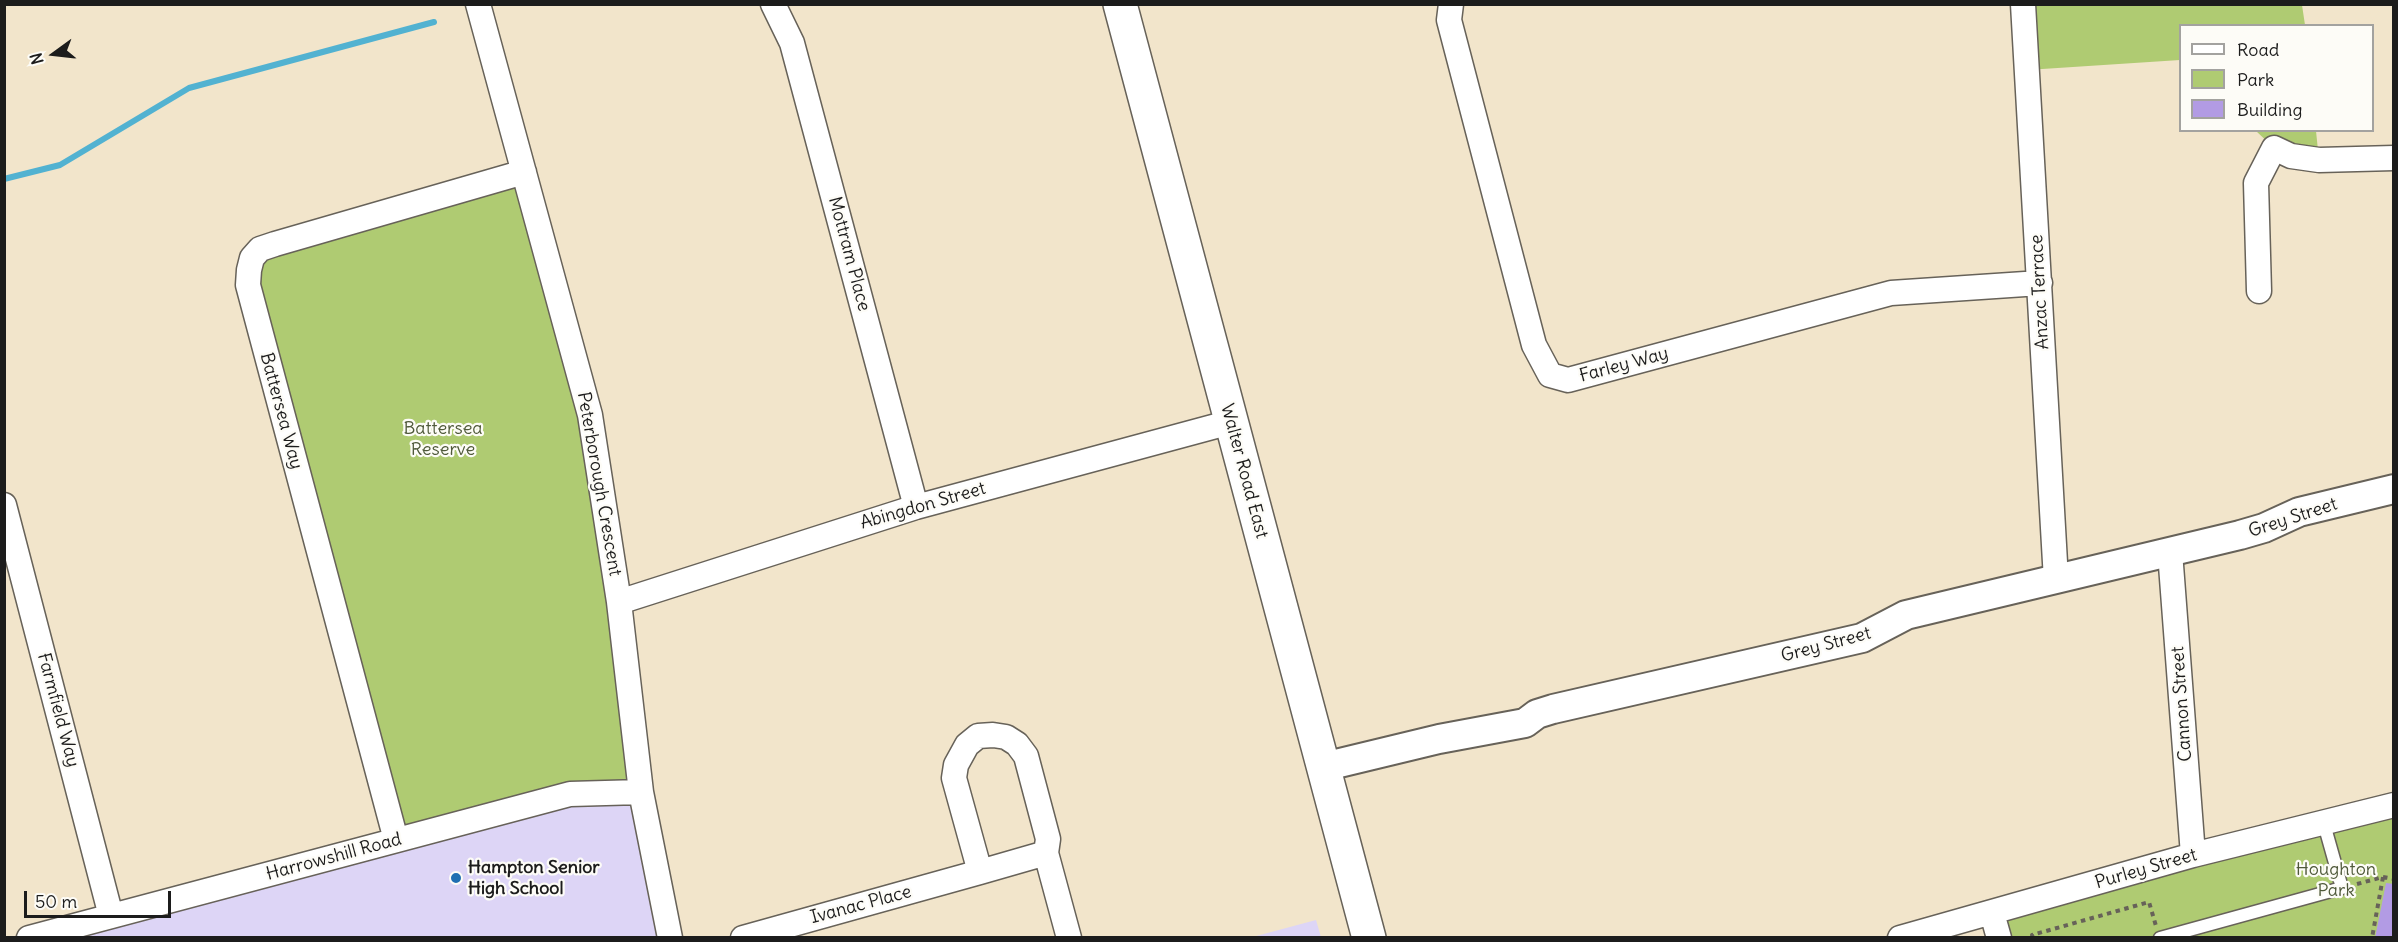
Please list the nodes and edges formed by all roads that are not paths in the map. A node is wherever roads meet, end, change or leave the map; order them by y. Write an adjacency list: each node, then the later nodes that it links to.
1 (478, 4): 7 (street, Peterborough Crescent)
2 (773, 4): 13 (street, Mottram Place)
3 (1120, 4): 10 (main road, Walter Road East)
4 (1451, 4): 8 (street, Farley Way)
5 (2023, 4): 8 (street, Anzac Terrace)
6 (2394, 158): 9 (street)
7 (524, 172): 16 (street, Peterborough Crescent); 21 (street, Battersea Way)
8 (2040, 283): 15 (street, Anzac Terrace)
9 (2259, 291)
10 (1231, 422): 13 (street, Abingdon Street); 17 (main road, Walter Road East)
11 (2394, 489): 14 (street, Grey Street)
12 (4, 505): 26 (street, Farmfield Way)
13 (916, 507): 16 (street, Abingdon Street)
14 (2170, 552): 15 (street, Grey Street); 23 (street, Cannon Street)
15 (2056, 580): 17 (street, Grey Street)
16 (619, 602): 18 (street, Peterborough Crescent)
17 (1323, 766): 32 (main road, Walter Road East)
18 (641, 792): 21 (street, Harrowshill Road); 29 (street, Peterborough Crescent)
19 (2394, 805): 20 (street, Purley Street)
20 (2324, 824): 23 (street, Purley Street); 27 (lane)
21 (396, 840): 26 (street, Harrowshill Road)
22 (1046, 853): 24 (street, Ivanac Place); 24 (street); 31 (street)
23 (2193, 855): 25 (street, Purley Street)
24 (980, 872): 30 (street, Ivanac Place)
25 (1992, 913): 33 (street, Purley Street); 34 (street)
26 (111, 916): 28 (street, Harrowshill Road)
27 (2159, 933)
28 (29, 938)
29 (670, 938)
30 (743, 938)
31 (1069, 938)
32 (1369, 938)
33 (1900, 938)
34 (1999, 938)

